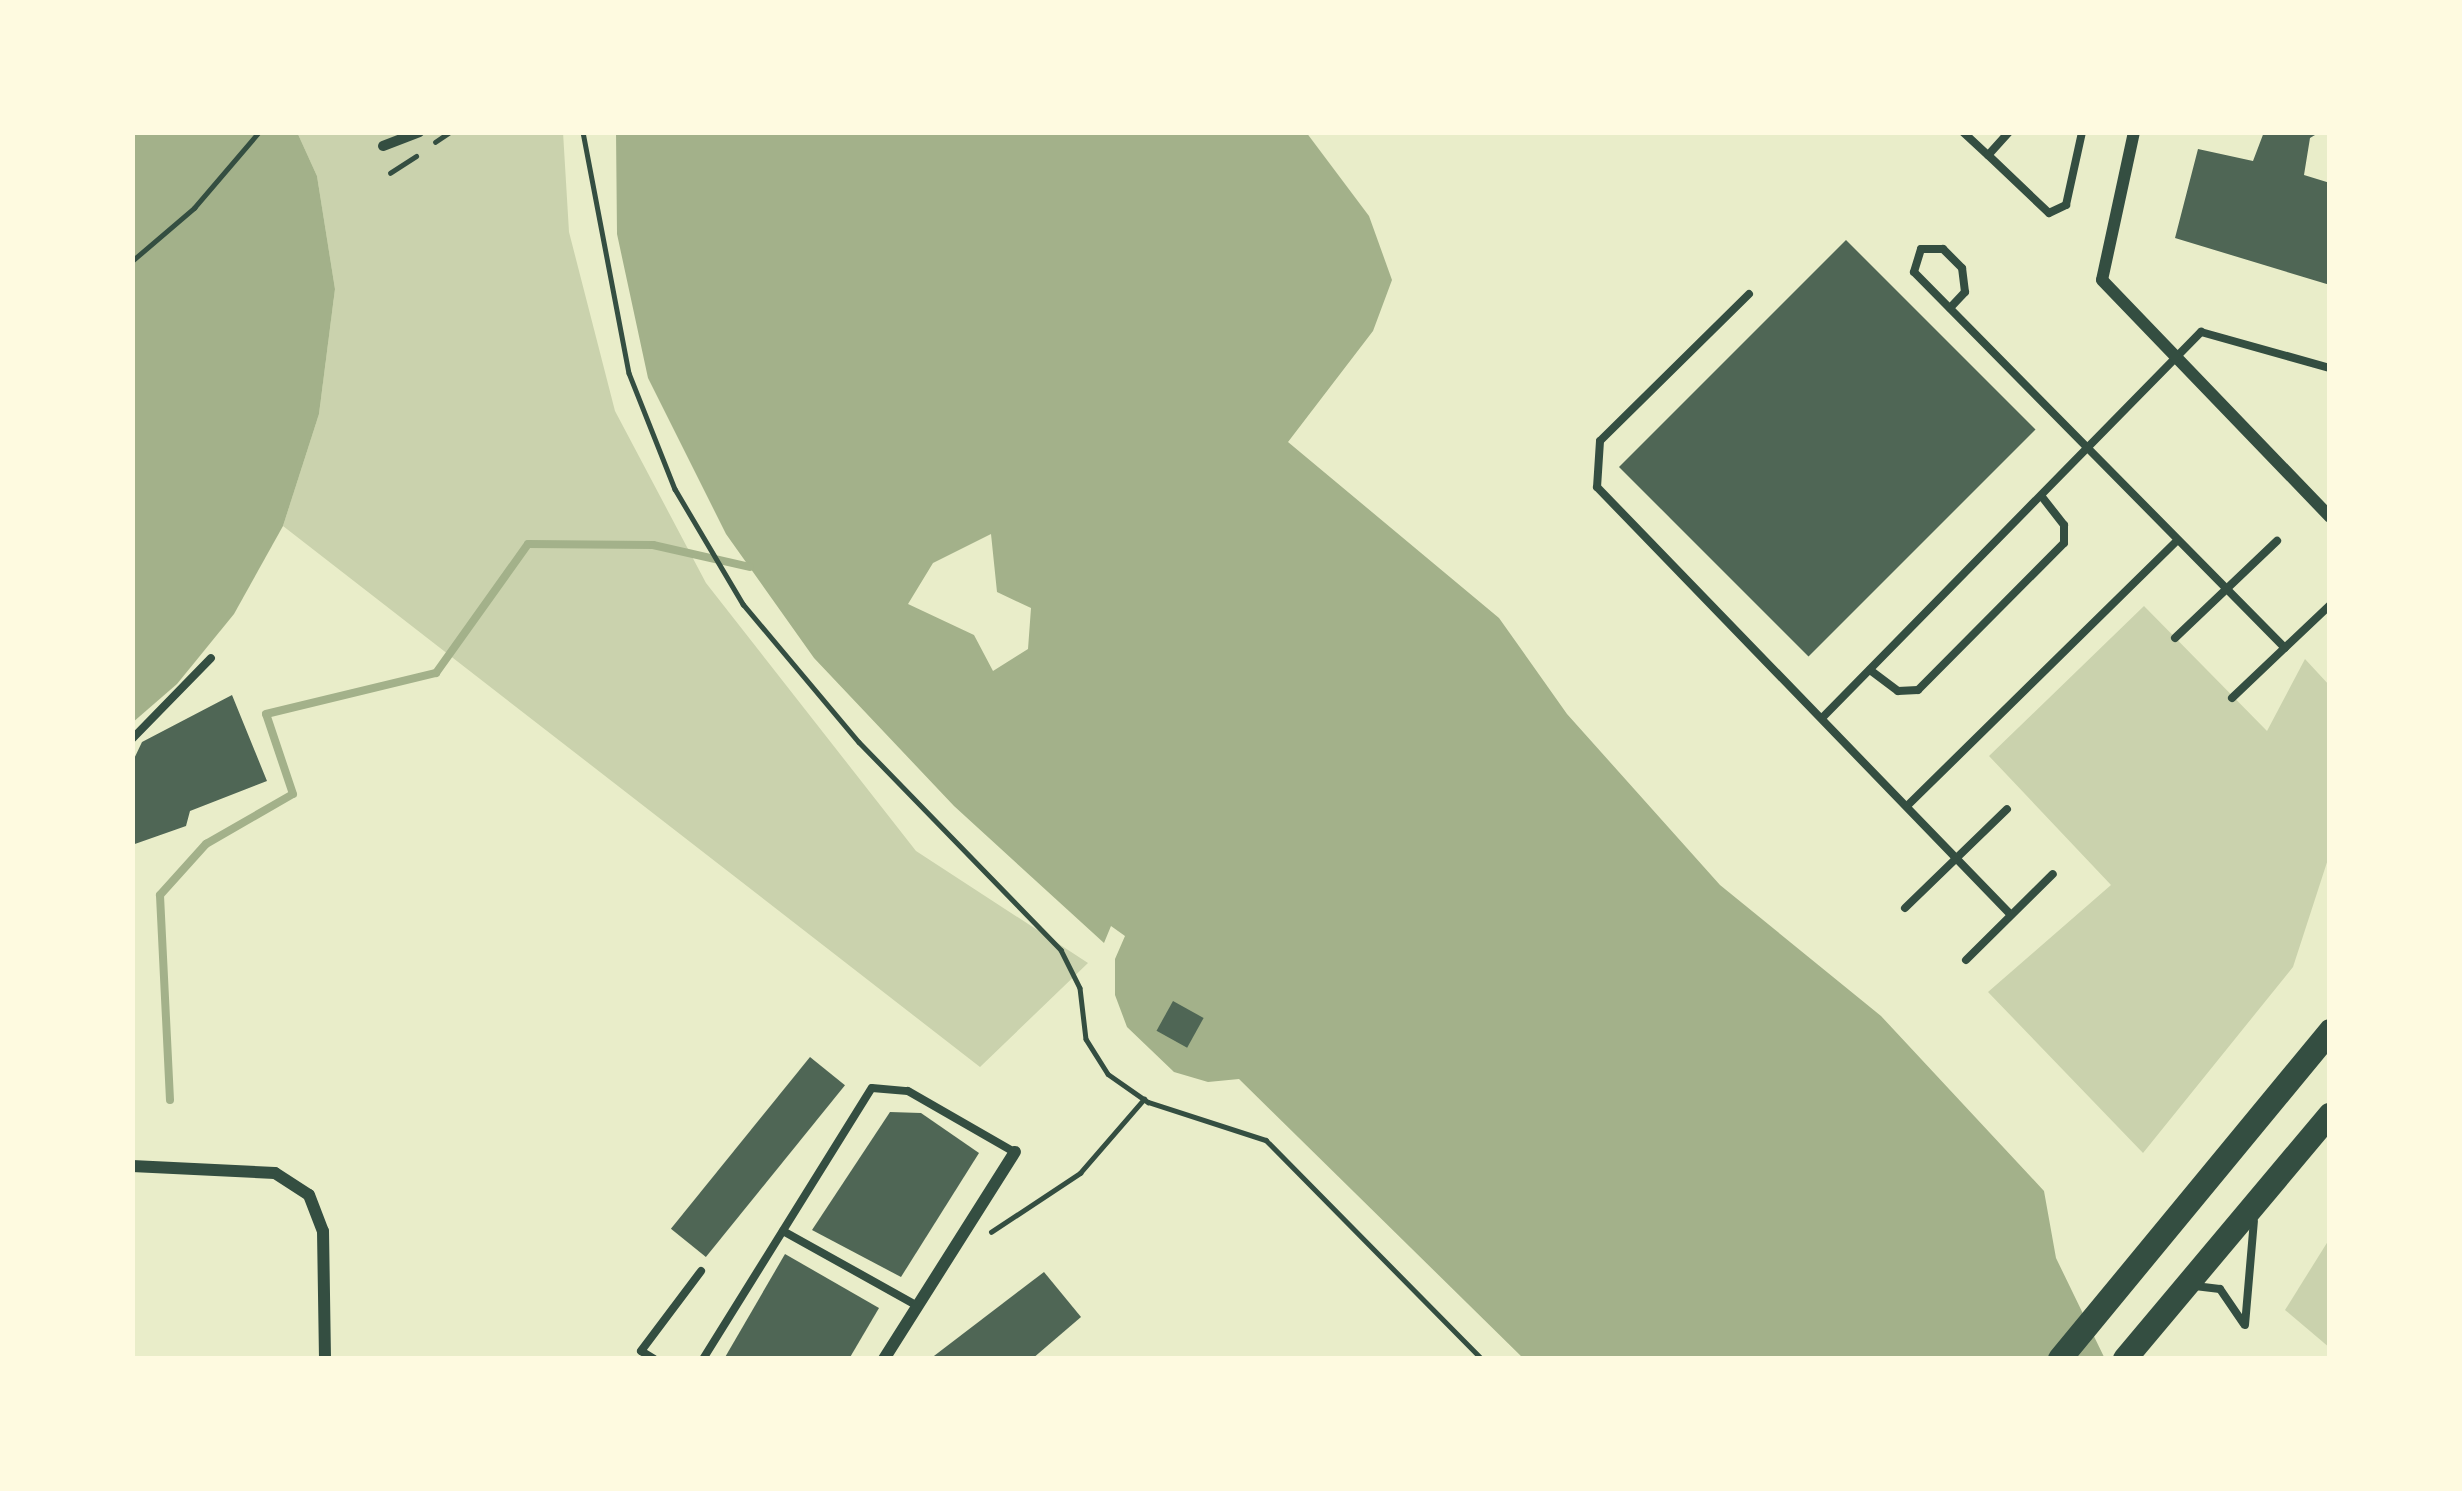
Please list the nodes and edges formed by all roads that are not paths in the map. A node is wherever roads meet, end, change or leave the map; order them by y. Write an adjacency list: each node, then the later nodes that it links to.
1 (419, 132): 6 (street)
2 (1963, 132): 7 (lane)
3 (2009, 132): 7 (lane)
4 (2082, 132): 7 (lane)
5 (2134, 132): 10 (street)
6 (383, 146)
7 (1988, 155)
8 (1749, 294): 24 (lane)
9 (1949, 308): 9 (lane); 12 (lane)
10 (2175, 359): 11 (lane); 12 (lane); 14 (street)
11 (2330, 368)
12 (2089, 450): 13 (lane); 15 (lane)
13 (2042, 497): 22 (lane); 22 (lane)
14 (2330, 517)
15 (2177, 541): 17 (lane); 26 (lane)
16 (2276, 541): 17 (lane)
17 (2226, 589): 19 (lane); 20 (lane)
18 (2330, 604): 20 (lane)
19 (2175, 638)
20 (2285, 648): 23 (lane)
21 (211, 658): 25 (lane)
22 (1870, 670): 24 (lane)
23 (2232, 698)
24 (1823, 717): 26 (lane)
25 (132, 739)
26 (1907, 805): 28 (lane)
27 (2007, 809): 28 (lane)
28 (1957, 857): 30 (lane); 31 (lane)
29 (2053, 874): 31 (lane)
30 (1905, 908)
31 (2011, 915): 32 (lane)
32 (1966, 960)
33 (2330, 1031): 46 (main road)
34 (2330, 1115): 37 (main road)
35 (1015, 1152): 38 (lane); 41 (street)
36 (132, 1166): 42 (street)
37 (2260, 1202): 40 (main road); 40 (lane)
38 (783, 1231): 41 (lane); 44 (lane)
39 (701, 1271): 43 (lane)
40 (2187, 1287): 47 (main road)
41 (917, 1306): 45 (street)
42 (325, 1359)
43 (654, 1359)
44 (703, 1359)
45 (884, 1359)
46 (2060, 1359)
47 (2125, 1359)

